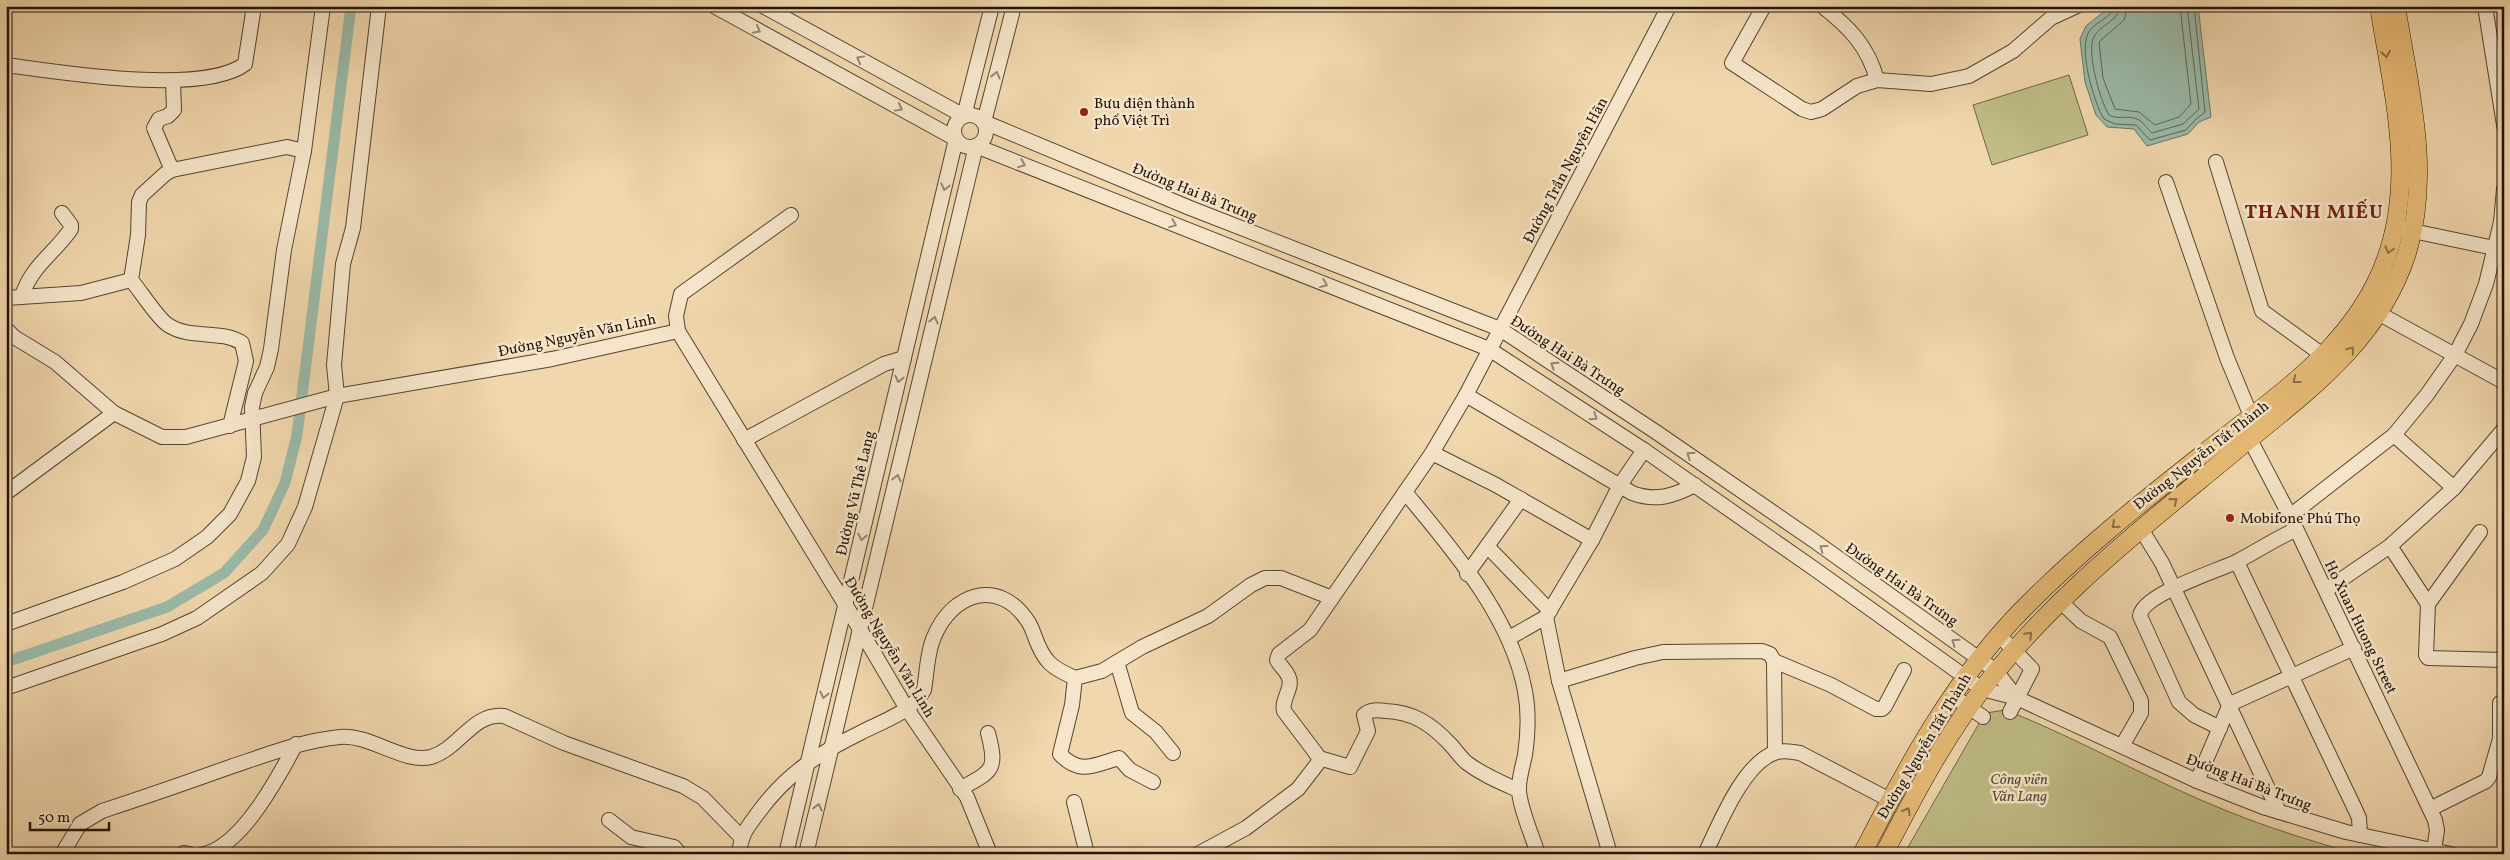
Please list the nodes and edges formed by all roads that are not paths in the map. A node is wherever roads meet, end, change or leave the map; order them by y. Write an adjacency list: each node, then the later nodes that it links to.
1 (254, 6): 17 (street)
2 (323, 6): 23 (street)
3 (379, 6): 45 (street)
4 (714, 6): 21 (street, one-way to 21)
5 (763, 6): 18 (street, one-way to 5)
6 (992, 6): 18 (street)
7 (1014, 6): 19 (street, one-way to 7)
8 (1669, 6): 37 (street, Đường Trần Nguyên Hãn)
9 (1764, 6): 16 (street)
10 (1822, 6): 16 (street)
11 (2077, 6): 16 (street)
12 (2379, 6): 30 (main road, Đường Nguyễn Tất Thành, one-way to 30)
13 (2396, 6): 30 (main road, Đường Nguyễn Tất Thành)
14 (2485, 6): 20 (street)
15 (6, 65): 17 (street)
16 (1877, 80)
17 (173, 81): 25 (street)
18 (964, 116): 19 (street); 21 (street)
19 (984, 122): 22 (street); 37 (street, Đường Hai Bà Trưng)
20 (2504, 125)
21 (956, 139): 22 (street); 42 (street, Đường Vũ Thê Lang, one-way to 42)
22 (976, 146): 39 (street, Đường Hai Bà Trưng, one-way to 39); 79 (street, one-way to 22)
23 (304, 151): 25 (street); 47 (street)
24 (2216, 162): 41 (street)
25 (172, 170): 32 (street)
26 (2166, 182): 48 (street, Ho Xuan Huong Street)
27 (2504, 189): 31 (street)
28 (62, 213): 33 (street)
29 (791, 215): 38 (street)
30 (2404, 229): 31 (street); 35 (main road, Đường Nguyễn Tất Thành); 41 (main road, Đường Nguyễn Tất Thành, one-way to 41)
31 (2500, 249): 40 (street)
32 (131, 280): 33 (street); 49 (street)
33 (22, 296): 34 (street)
34 (6, 298)
35 (2378, 313): 40 (street); 52 (main road, Đường Nguyễn Tất Thành, one-way to 35)
36 (6, 329): 46 (street, Đường Nguyễn Văn Linh)
37 (1500, 329): 39 (street, Đường Trần Nguyên Hãn); 84 (street, Đường Hai Bà Trưng, one-way to 37)
38 (678, 330): 45 (street, Đường Nguyễn Văn Linh); 53 (street, Đường Nguyễn Văn Linh)
39 (1489, 349): 44 (street, Đường Trần Nguyên Hãn); 54 (street, Đường Hai Bà Trưng, one-way to 54)
40 (2455, 355): 43 (street); 51 (street)
41 (2324, 356): 48 (main road, Đường Nguyễn Tất Thành, one-way to 48)
42 (904, 358): 53 (street); 75 (street, Đường Vũ Thê Lang, one-way to 75)
43 (2504, 382)
44 (1466, 395): 55 (street, Đường Trần Nguyên Hãn); 56 (street)
45 (332, 398): 47 (street, Đường Nguyễn Văn Linh); 94 (street)
46 (114, 414): 49 (street, Đường Nguyễn Văn Linh); 59 (street)
47 (257, 418): 49 (street, Đường Nguyễn Văn Linh); 78 (street)
48 (2246, 420): 52 (street, Ho Xuan Huong Street); 80 (main road, Đường Nguyễn Tất Thành, one-way to 80)
49 (230, 426)
50 (2504, 429): 58 (street)
51 (2394, 435): 58 (street); 62 (street)
52 (2251, 438): 62 (street, Ho Xuan Huong Street); 63 (main road, Đường Nguyễn Tất Thành, one-way to 52)
53 (744, 440): 75 (street, Đường Nguyễn Văn Linh)
54 (1644, 450): 56 (street); 57 (street, Đường Hai Bà Trưng)
55 (1432, 454): 60 (street, Đường Trần Nguyên Hãn); 61 (street)
56 (1620, 485): 57 (street); 66 (street)
57 (1695, 485): 91 (street, Đường Hai Bà Trưng)
58 (2454, 488): 68 (street)
59 (6, 492)
60 (1405, 492): 70 (street); 73 (street, Đường Trần Nguyên Hãn)
61 (1522, 499): 66 (street); 67 (street)
62 (2290, 516): 64 (street, Ho Xuan Huong Street)
63 (2141, 529): 71 (street); 74 (main road, Đường Nguyễn Tất Thành)
64 (2296, 530): 69 (street); 72 (street, Ho Xuan Huong Street)
65 (2480, 532): 76 (street)
66 (1592, 540): 77 (street)
67 (1487, 546): 70 (street); 77 (street)
68 (2390, 546): 72 (street); 76 (street)
69 (2237, 562): 71 (street); 90 (street)
70 (1467, 574): 81 (street)
71 (2173, 589): 99 (street); 103 (street)
72 (2326, 590): 82 (street, Ho Xuan Huong Street)
73 (1332, 598): 87 (street); 110 (street, Đường Trần Nguyên Hãn)
74 (2061, 602): 83 (main road, Đường Nguyễn Tất Thành, one-way to 74); 107 (street)
75 (845, 604): 79 (street, Đường Nguyễn Văn Linh); 111 (street, Đường Vũ Thê Lang, one-way to 111)
76 (2428, 604): 85 (street)
77 (1548, 614): 81 (street); 93 (street)
78 (6, 624)
79 (861, 630): 100 (street, Đường Nguyễn Văn Linh); 106 (street)
80 (1999, 635): 83 (street); 84 (main road, Đường Nguyễn Tất Thành)
81 (1509, 638): 115 (street)
82 (2354, 648): 90 (street); 118 (street, Ho Xuan Huong Street)
83 (2014, 651): 89 (main road, Đường Nguyễn Tất Thành); 97 (street)
84 (1978, 658): 89 (street, Đường Hai Bà Trưng); 91 (main road, Đường Nguyễn Tất Thành)
85 (2504, 660)
86 (1774, 661): 88 (street); 93 (street); 108 (street)
87 (1117, 662): 92 (street); 109 (street)
88 (1904, 670)
89 (1996, 672): 95 (main road, Đường Nguyễn Tất Thành); 97 (street, Đường Hai Bà Trưng)
90 (2291, 675): 99 (street); 121 (street)
91 (1964, 677): 95 (street, Đường Hai Bà Trưng); 96 (main road, Đường Nguyễn Tất Thành)
92 (1075, 678): 100 (street); 113 (street)
93 (1559, 681): 134 (street)
94 (6, 688)
95 (1982, 689): 97 (street, Đường Hai Bà Trưng); 101 (main road, Đường Nguyễn Tất Thành)
96 (1953, 696): 101 (street); 116 (main road, Đường Nguyễn Tất Thành)
97 (2017, 698): 102 (street); 107 (street, Đường Hai Bà Trưng)
98 (2500, 703): 118 (street)
99 (2230, 704): 103 (street); 119 (street)
100 (906, 709): 106 (street); 114 (street, Đường Nguyễn Văn Linh)
101 (1976, 712): 137 (main road, Đường Nguyễn Tất Thành, one-way to 101)
102 (2010, 712)
103 (2220, 728): 112 (street)
104 (988, 733): 114 (street)
105 (296, 744): 122 (street); 124 (street); 125 (street)
106 (833, 746): 111 (street); 129 (street, one-way to 106)
107 (2122, 746): 112 (street, Đường Hai Bà Trưng)
108 (1775, 752): 116 (street); 135 (street)
109 (1173, 753)
110 (1319, 758): 115 (street); 132 (street)
111 (807, 764): 122 (street); 128 (street, Đường Vũ Thê Lang)
112 (2197, 781): 119 (street, Đường Hai Bà Trưng)
113 (1153, 782)
114 (960, 788): 130 (street, Đường Nguyễn Văn Linh)
115 (1518, 790): 133 (street)
116 (1890, 800): 136 (main road, Đường Nguyễn Tất Thành)
117 (1074, 802): 131 (street)
118 (2430, 809): 123 (street, Ho Xuan Huong Street)
119 (2278, 812): 121 (street, Đường Hai Bà Trưng)
120 (609, 820): 126 (street)
121 (2360, 835): 123 (street, Đường Hai Bà Trưng)
122 (741, 837): 127 (street)
123 (2434, 850): 138 (street, Đường Hai Bà Trưng)
124 (62, 854)
125 (204, 854)
126 (680, 854)
127 (739, 854)
128 (786, 854)
129 (806, 854)
130 (990, 854)
131 (1087, 854)
132 (1198, 854)
133 (1538, 854)
134 (1610, 854)
135 (1705, 854)
136 (1862, 854)
137 (1884, 854)
138 (2451, 854)

